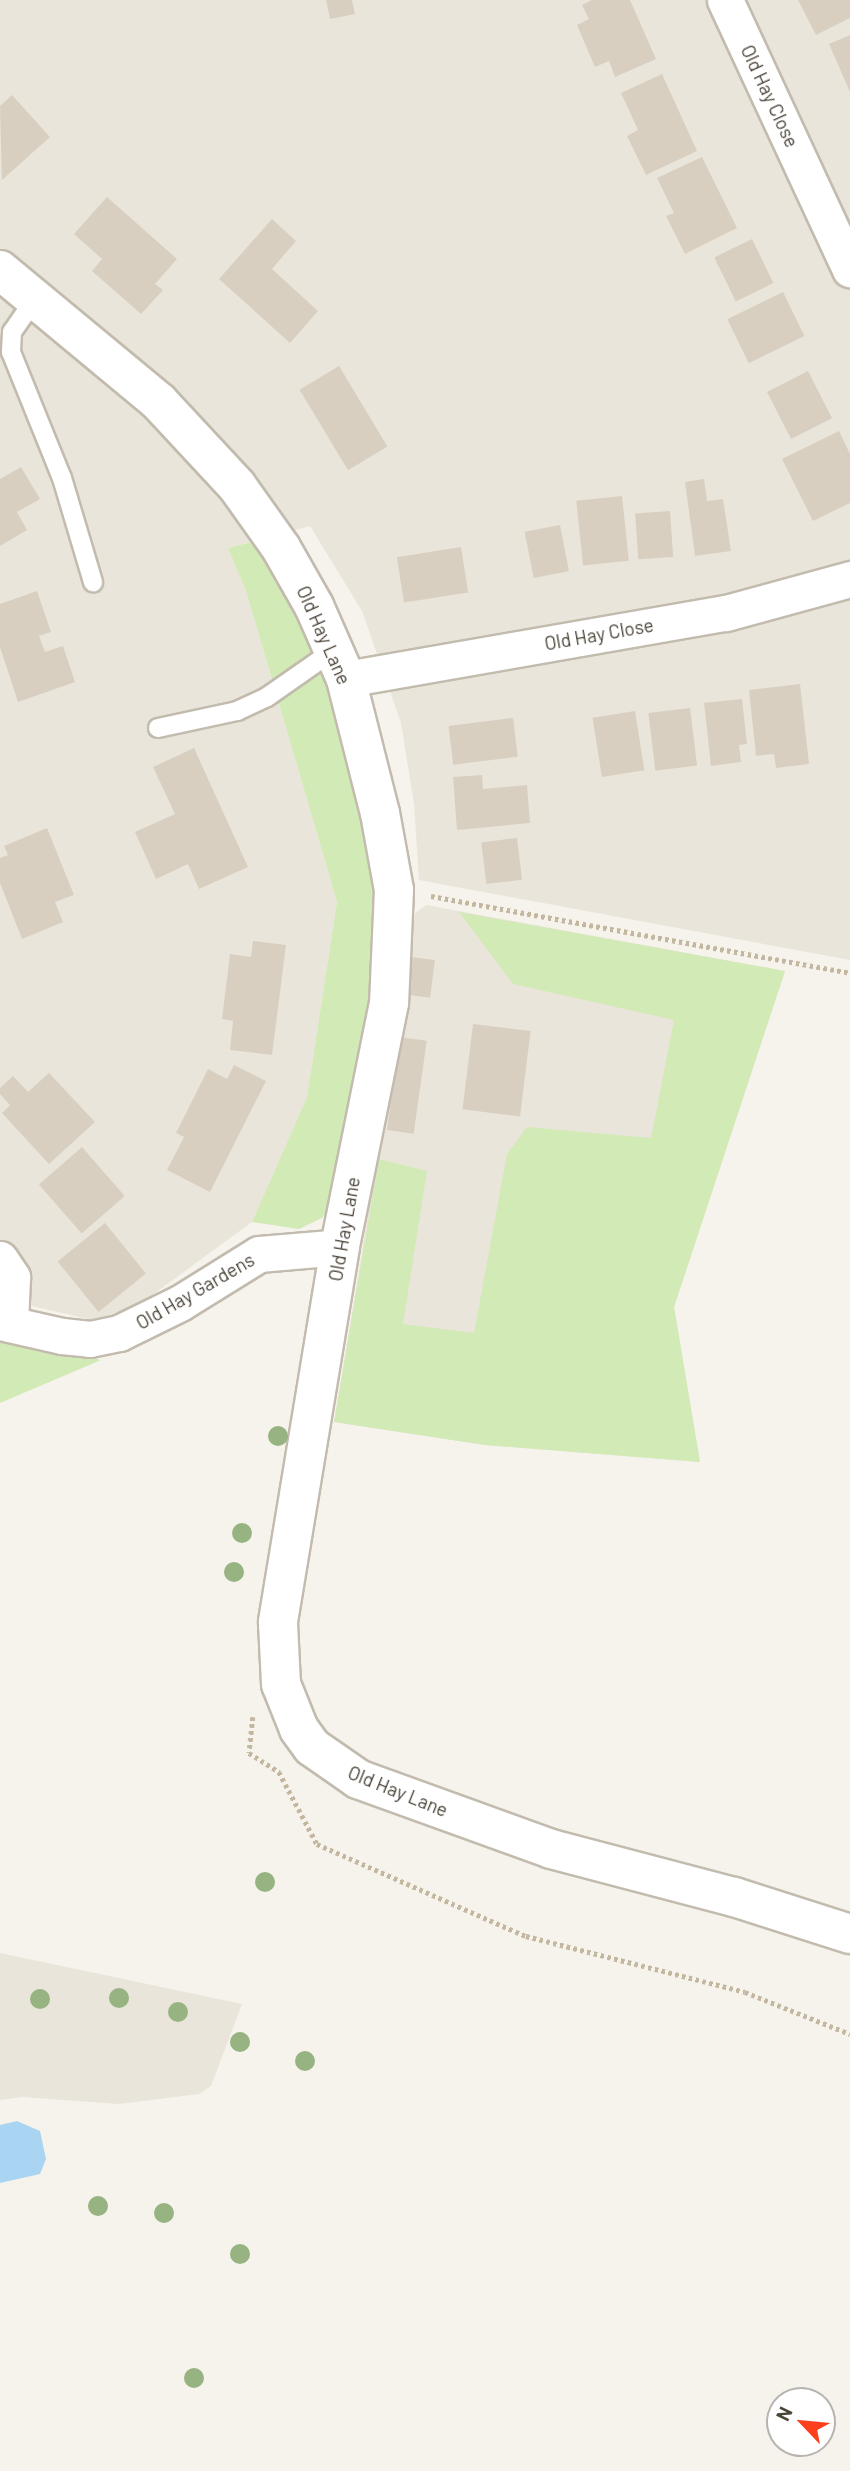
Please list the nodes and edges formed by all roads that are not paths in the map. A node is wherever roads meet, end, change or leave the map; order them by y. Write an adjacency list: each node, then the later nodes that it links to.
1 (725, 0): 2 (street, Old Hay Close)
2 (850, 269)
3 (0, 270): 4 (street, Old Hay Lane)
4 (35, 299): 6 (lane); 7 (street, Old Hay Lane)
5 (850, 579): 7 (street, Old Hay Close)
6 (93, 582)
7 (340, 665): 8 (lane); 9 (street, Old Hay Lane)
8 (159, 728)
9 (340, 1247): 11 (street, Old Hay Gardens); 12 (street, Old Hay Lane)
10 (0, 1259): 11 (street, Old Hay Gardens)
11 (5, 1323)
12 (850, 1934)

